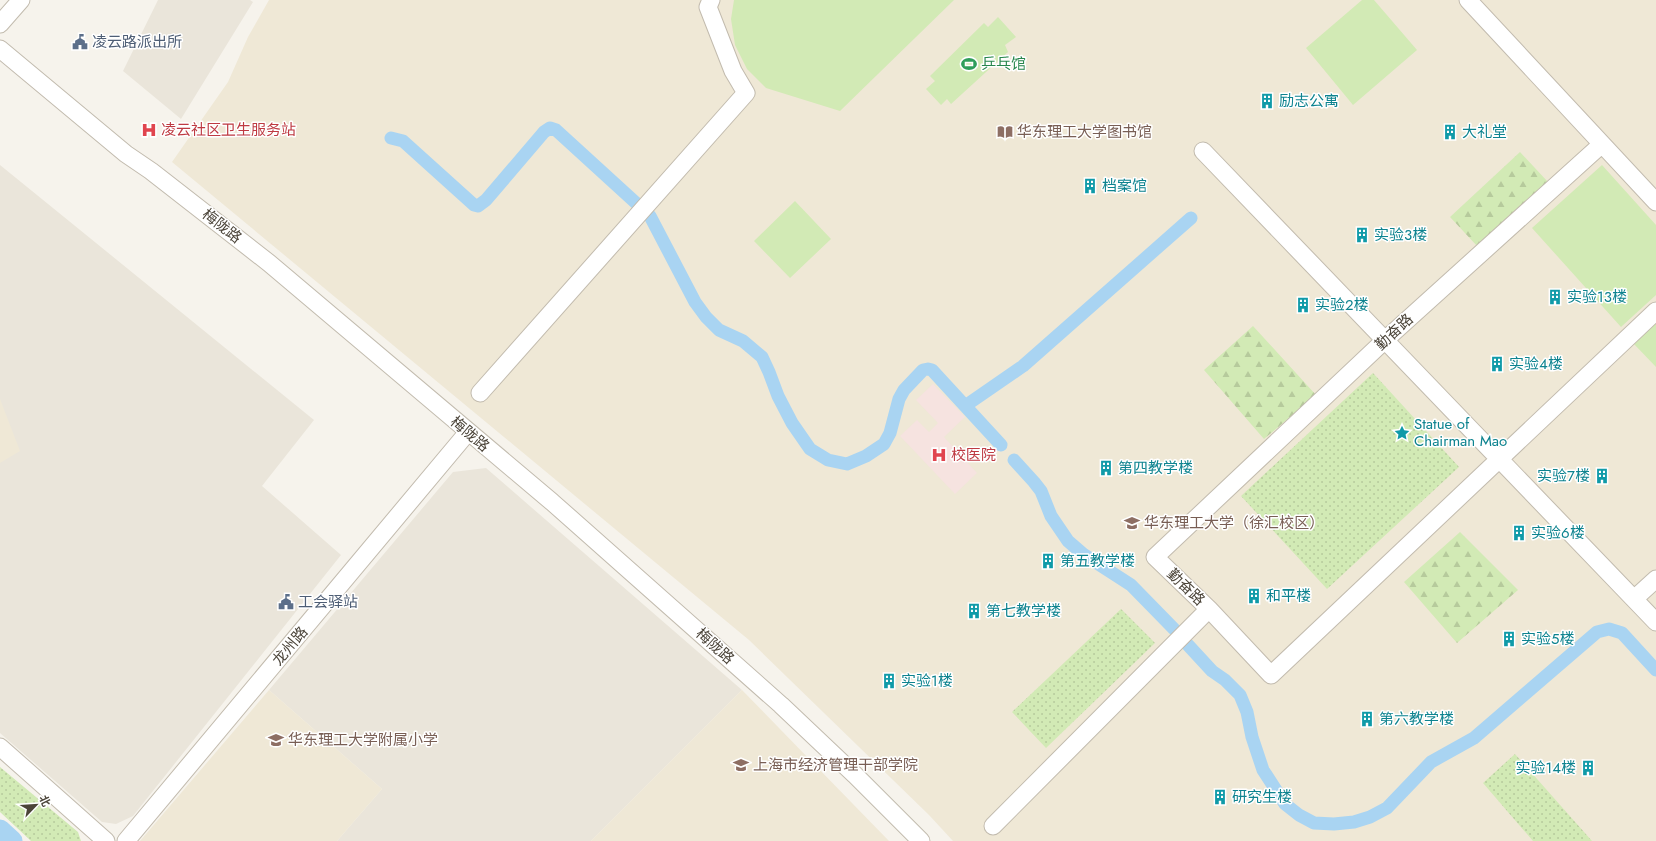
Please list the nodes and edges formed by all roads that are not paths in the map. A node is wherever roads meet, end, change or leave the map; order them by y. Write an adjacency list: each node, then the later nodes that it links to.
1 (21, 0): 4 (street)
2 (711, 0): 11 (street)
3 (1468, 0): 6 (street)
4 (0, 24)
5 (0, 49): 12 (street, 梅陇路)
6 (1602, 144): 8 (street); 10 (street, 勤奋路)
7 (1202, 151): 10 (street)
8 (1656, 202)
9 (1656, 311): 13 (street, 勤奋路)
10 (1384, 340): 13 (street); 16 (street, 勤奋路)
11 (480, 393)
12 (468, 432): 21 (street, 龙州路); 22 (street, 梅陇路)
13 (1499, 459): 15 (street); 16 (street, 勤奋路)
14 (1656, 579): 15 (street)
15 (1634, 600): 17 (street)
16 (1209, 609): 19 (street)
17 (1656, 622)
18 (0, 747): 20 (street)
19 (994, 826)
20 (106, 841)
21 (126, 841)
22 (921, 841)

